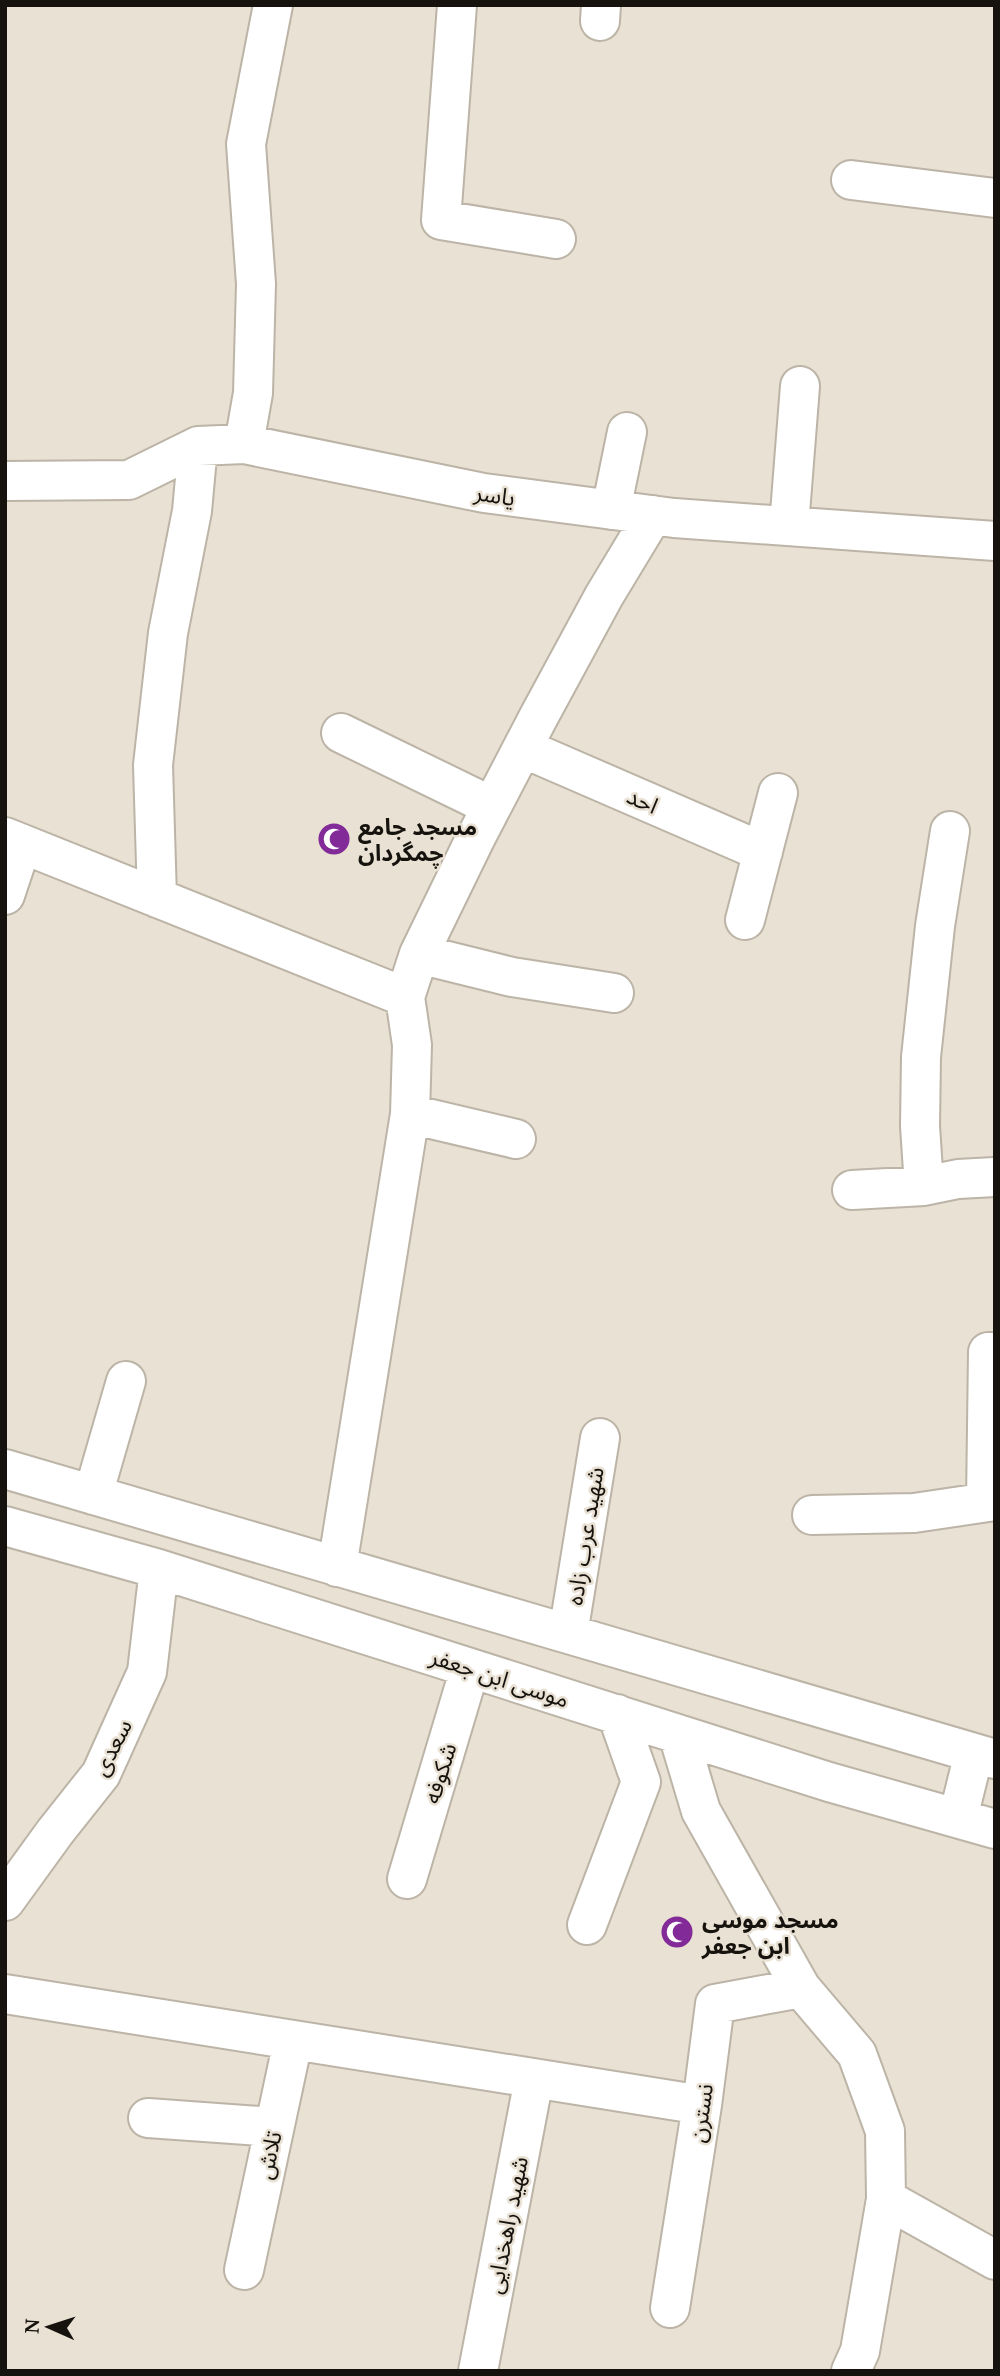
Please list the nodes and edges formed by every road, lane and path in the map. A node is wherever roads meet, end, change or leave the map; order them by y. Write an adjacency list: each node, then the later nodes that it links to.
1 (273, 5): 8 (street)
2 (457, 5): 5 (street)
3 (851, 180): 4 (street)
4 (995, 198)
5 (556, 239)
6 (800, 386): 13 (street)
7 (627, 432): 11 (street)
8 (244, 444): 9 (street, یاسر); 11 (street, یاسر)
9 (198, 446): 10 (street, یاسر); 23 (street)
10 (5, 481)
11 (611, 510): 12 (street, یاسر)
12 (653, 515): 13 (street, یاسر); 16 (street)
13 (789, 526): 14 (street, یاسر)
14 (995, 541)
15 (341, 733): 18 (street)
16 (523, 748): 18 (street); 21 (street, احد)
17 (778, 793): 21 (street)
18 (491, 806): 25 (street)
19 (950, 831): 31 (street)
20 (13, 840): 22 (street); 23 (street)
21 (763, 852): 24 (street)
22 (5, 895)
23 (157, 898): 27 (street)
24 (745, 920)
25 (419, 954): 26 (street); 27 (street)
26 (614, 993)
27 (405, 997): 28 (street)
28 (410, 1114): 29 (street); 41 (street)
29 (516, 1139)
30 (995, 1177): 31 (street)
31 (924, 1186): 32 (street)
32 (852, 1190)
33 (995, 1352): 38 (street)
34 (126, 1381): 37 (street)
35 (600, 1438): 43 (street, شهید عرب زاده)
36 (5, 1469): 37 (street)
37 (93, 1495): 41 (street)
38 (990, 1501): 39 (street)
39 (812, 1515)
40 (5, 1526): 42 (street, موسی ابن جعفر)
41 (337, 1567): 43 (street)
42 (159, 1569): 44 (street, موسی ابن جعفر); 51 (street, سعدی)
43 (568, 1634): 47 (street)
44 (470, 1668): 45 (street, موسی ابن جعفر); 50 (street, شکوفه)
45 (617, 1714): 46 (street, موسی ابن جعفر); 52 (street)
46 (678, 1734): 48 (street, موسی ابن جعفر); 53 (street)
47 (985, 1756): 48 (street)
48 (958, 1818): 49 (street, موسی ابن جعفر)
49 (995, 1829)
50 (407, 1879)
51 (5, 1901)
52 (587, 1924)
53 (801, 1988): 57 (street, نسترن); 60 (street)
54 (5, 1994): 55 (street)
55 (293, 2041): 56 (street); 59 (street, تلاش)
56 (534, 2079): 57 (street); 64 (street, شهید راهخدایی)
57 (702, 2105): 63 (street, نسترن)
58 (148, 2118): 59 (street)
59 (274, 2127): 62 (street, تلاش)
60 (886, 2199): 61 (street); 65 (street)
61 (995, 2260)
62 (244, 2270)
63 (670, 2308)
64 (478, 2371)
65 (851, 2371)

